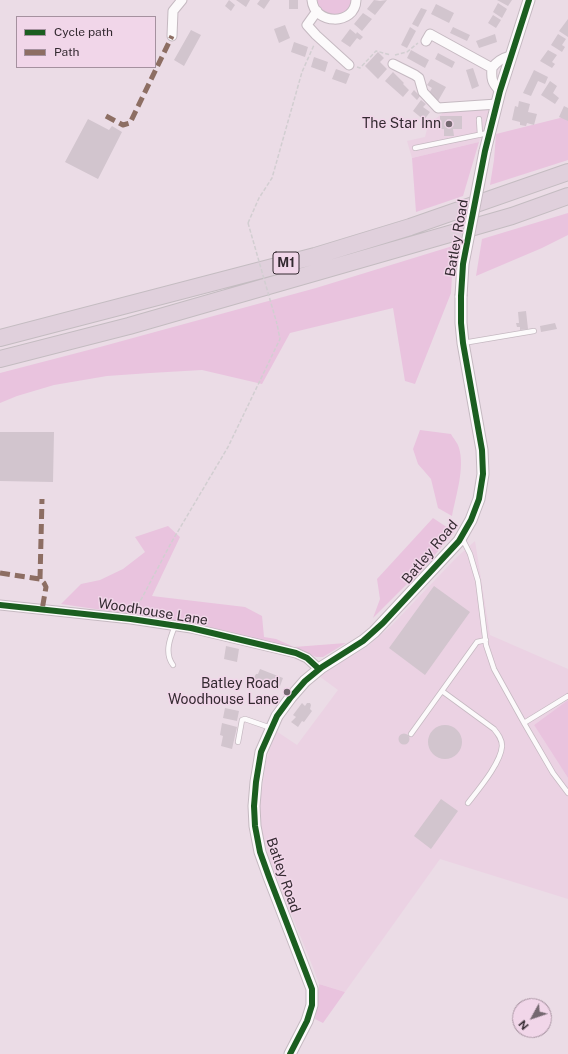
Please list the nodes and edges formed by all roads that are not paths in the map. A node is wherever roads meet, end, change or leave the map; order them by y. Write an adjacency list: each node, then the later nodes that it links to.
1 (182, 0): 6 (street)
2 (312, 0): 5 (street)
3 (356, 0): 5 (street)
4 (529, 0): 8 (street, Batley Road)
5 (317, 11): 9 (street)
6 (172, 36)
7 (426, 41): 11 (street)
8 (510, 56): 11 (street); 12 (street, Batley Road)
9 (349, 64)
10 (393, 64): 13 (street)
11 (492, 68): 12 (street)
12 (500, 91): 13 (street, Batley Road)
13 (497, 104): 15 (street, Batley Road)
14 (479, 119): 15 (lane)
15 (485, 134): 16 (lane); 21 (street, Batley Road, bridge)
16 (415, 148)
17 (568, 172): 20 (highway, M1)
18 (568, 196): 22 (highway, M1)
19 (534, 331): 21 (lane)
20 (0, 338)
21 (463, 343): 23 (street, Batley Road)
22 (0, 359)
23 (461, 537): 26 (lane); 28 (street, Batley Road)
24 (0, 605): 25 (street, Woodhouse Lane)
25 (175, 626): 27 (lane); 28 (street, Woodhouse Lane)
26 (486, 640): 29 (lane); 31 (lane)
27 (173, 665)
28 (319, 669): 32 (street, Batley Road)
29 (442, 691): 33 (lane); 36 (lane)
30 (568, 696): 31 (lane)
31 (524, 723): 35 (lane)
32 (271, 728): 34 (lane); 37 (street, Batley Road)
33 (411, 734)
34 (238, 742)
35 (568, 793)
36 (468, 803)
37 (290, 1054)

